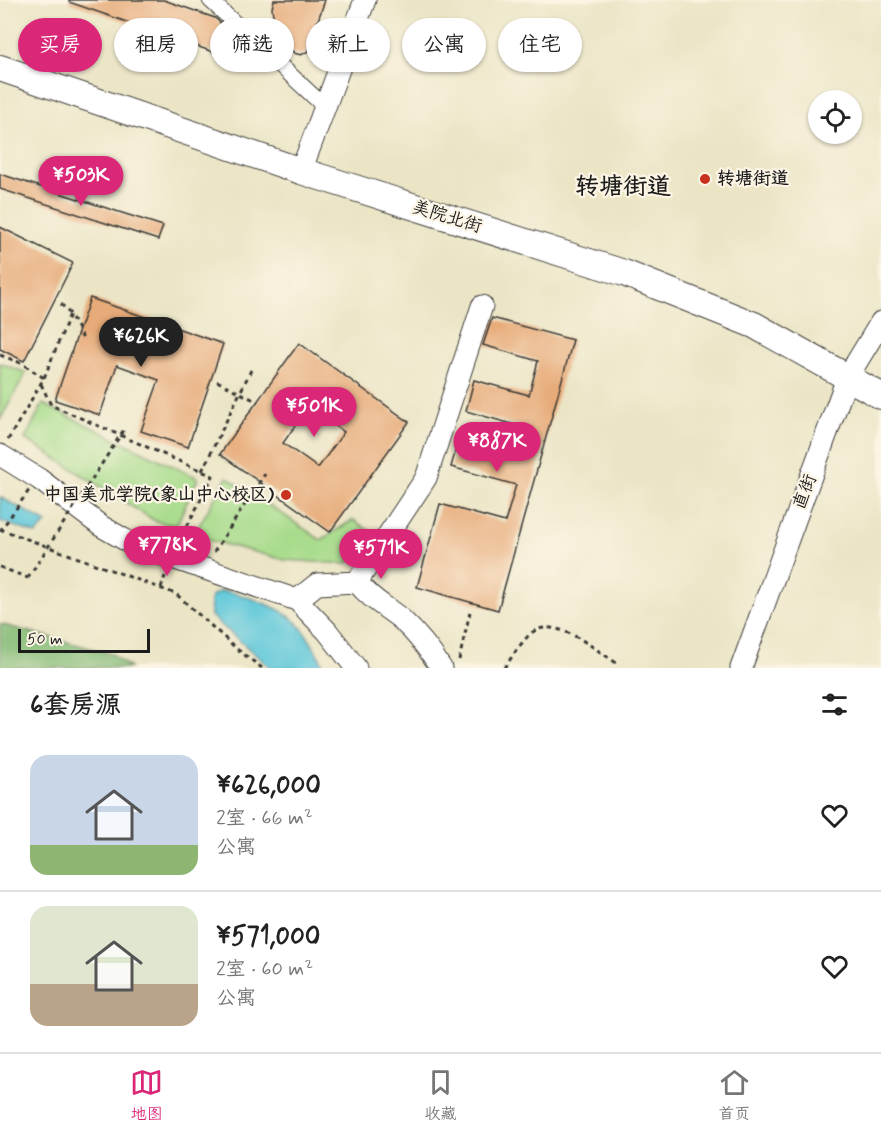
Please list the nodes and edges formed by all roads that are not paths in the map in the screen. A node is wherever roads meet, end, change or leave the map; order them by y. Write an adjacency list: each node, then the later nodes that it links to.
1 (210, 0): 4 (street)
2 (365, 0): 4 (street)
3 (0, 68): 5 (street, 美院北街)
4 (325, 107): 5 (street)
5 (301, 171): 8 (street, 美院北街)
6 (482, 306): 11 (street)
7 (881, 322): 8 (street, 直街)
8 (847, 378): 9 (street, 美院北街); 15 (street, 直街)
9 (881, 396)
10 (3, 450): 12 (street)
11 (357, 582): 12 (street); 14 (street)
12 (297, 600): 13 (street)
13 (356, 668)
14 (441, 668)
15 (741, 668)

